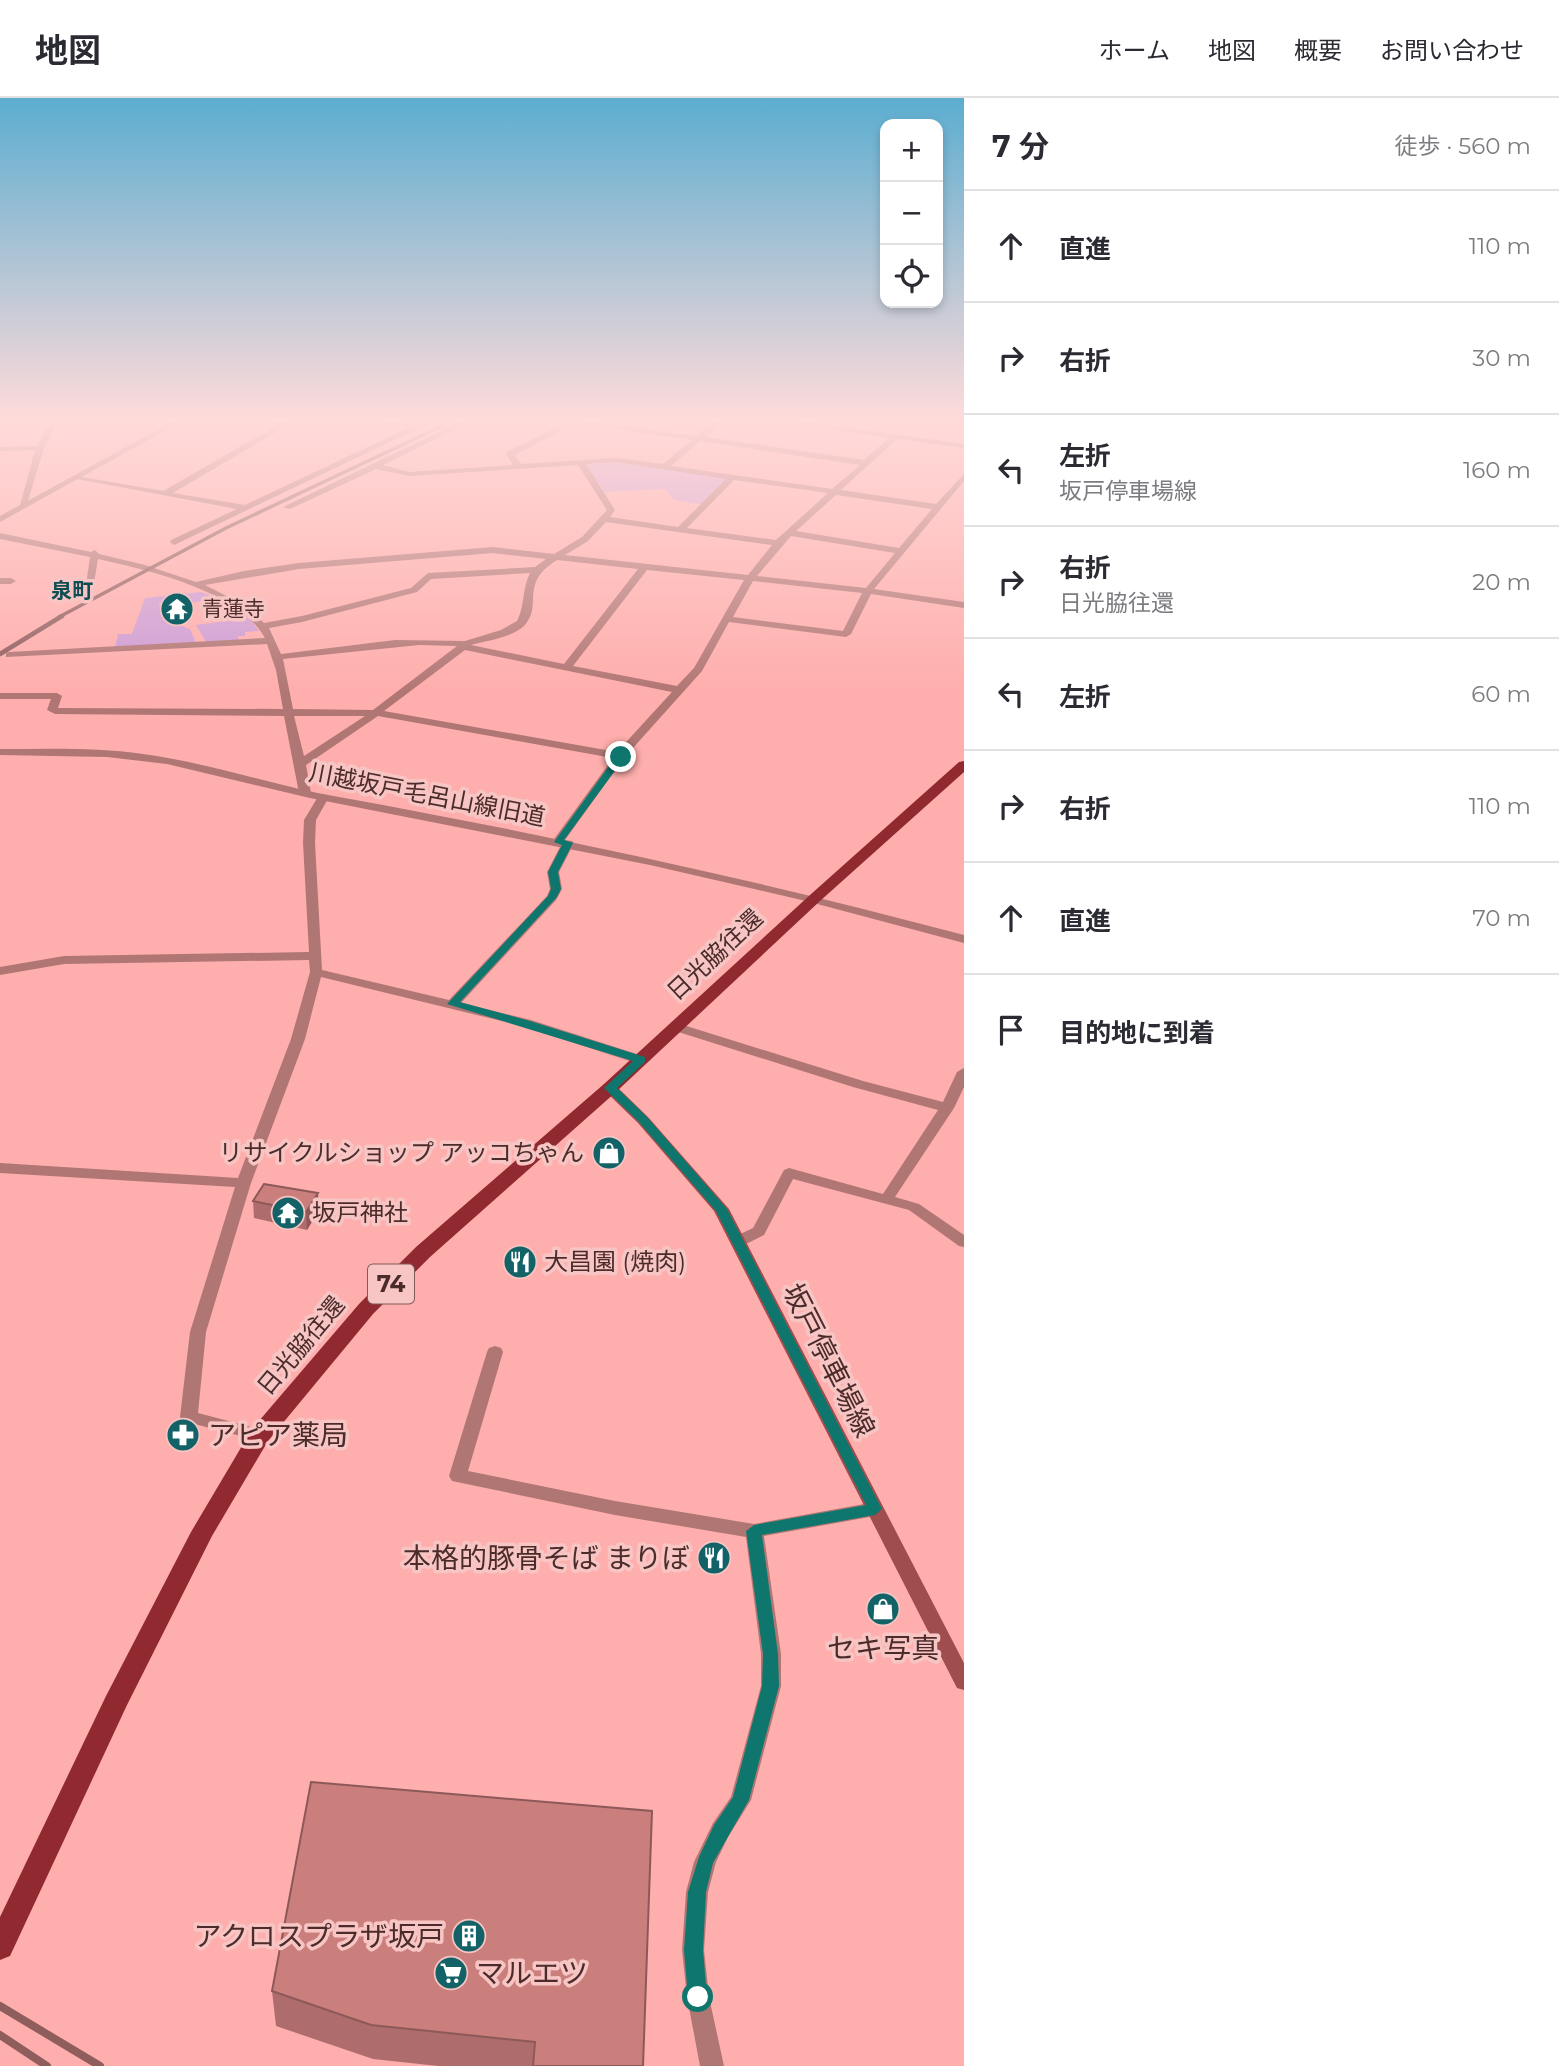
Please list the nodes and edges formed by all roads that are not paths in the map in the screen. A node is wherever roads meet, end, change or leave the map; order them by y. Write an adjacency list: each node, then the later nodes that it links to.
1 (20, 509): 7 (street)
2 (244, 509): 12 (street)
3 (610, 509): 8 (street)
4 (701, 509): 9 (street)
5 (816, 509): 10 (street)
6 (935, 509): 14 (street)
7 (0, 519)
8 (604, 519): 9 (street); 17 (street)
9 (681, 529): 13 (street)
10 (789, 533): 13 (street); 14 (street)
11 (0, 537): 15 (street)
12 (174, 542)
13 (778, 543): 21 (street)
14 (900, 551): 24 (street)
15 (95, 553): 22 (street); 23 (street)
16 (441, 554): 17 (street); 20 (street); 23 (street)
17 (559, 555): 18 (street); 19 (street)
18 (645, 566): 21 (street); 32 (street)
19 (537, 570): 20 (street); 29 (street)
20 (449, 573): 27 (street)
21 (749, 579): 24 (street); 26 (street)
22 (89, 583)
23 (194, 585): 27 (street)
24 (868, 591): 25 (street); 26 (street)
25 (964, 605)
26 (725, 620): 33 (street)
27 (263, 626): 28 (street)
28 (271, 641): 30 (street); 31 (street)
29 (466, 646): 31 (street); 32 (street); 36 (street)
30 (9, 655)
31 (277, 657): 35 (street)
32 (566, 668): 33 (street)
33 (679, 690): 38 (street)
34 (0, 696): 35 (street)
35 (289, 713): 36 (street); 39 (street)
36 (376, 713): 38 (street); 39 (street)
37 (0, 751): 41 (street, 川越坂戸毛呂山線旧道)
38 (621, 757): 43 (street)
39 (301, 764): 41 (street)
40 (964, 765): 44 (main road, 日光脇往還 / 74)
41 (305, 793): 42 (street, 川越坂戸毛呂山線旧道)
42 (323, 797): 43 (street, 川越坂戸毛呂山線旧道); 46 (street)
43 (563, 842): 44 (street, 川越坂戸毛呂山線旧道); 49 (street)
44 (815, 898): 45 (street, 川越坂戸毛呂山線旧道); 50 (main road, 日光脇往還 / 74)
45 (964, 939)
46 (316, 956): 47 (street); 48 (street)
47 (0, 971)
48 (316, 972): 49 (street); 56 (street)
49 (453, 1004): 51 (street)
50 (677, 1027): 51 (main road, 日光脇往還 / 74); 54 (street)
51 (641, 1060): 53 (main road, 日光脇往還 / 74)
52 (964, 1072): 54 (street)
53 (610, 1088): 58 (main road, 坂戸停車場線); 61 (main road, 日光脇往還 / 74)
54 (947, 1108): 57 (street)
55 (0, 1168): 56 (street)
56 (244, 1183): 61 (street)
57 (886, 1200): 58 (street); 59 (street)
58 (739, 1241): 62 (main road, 坂戸停車場線)
59 (964, 1242)
60 (495, 1352): 63 (street)
61 (260, 1434): 65 (main road, 日光脇往還 / 74)
62 (875, 1509): 63 (street); 64 (main road, 坂戸停車場線)
63 (754, 1531): 66 (street)
64 (964, 1682)
65 (0, 1947)
66 (712, 2066)

